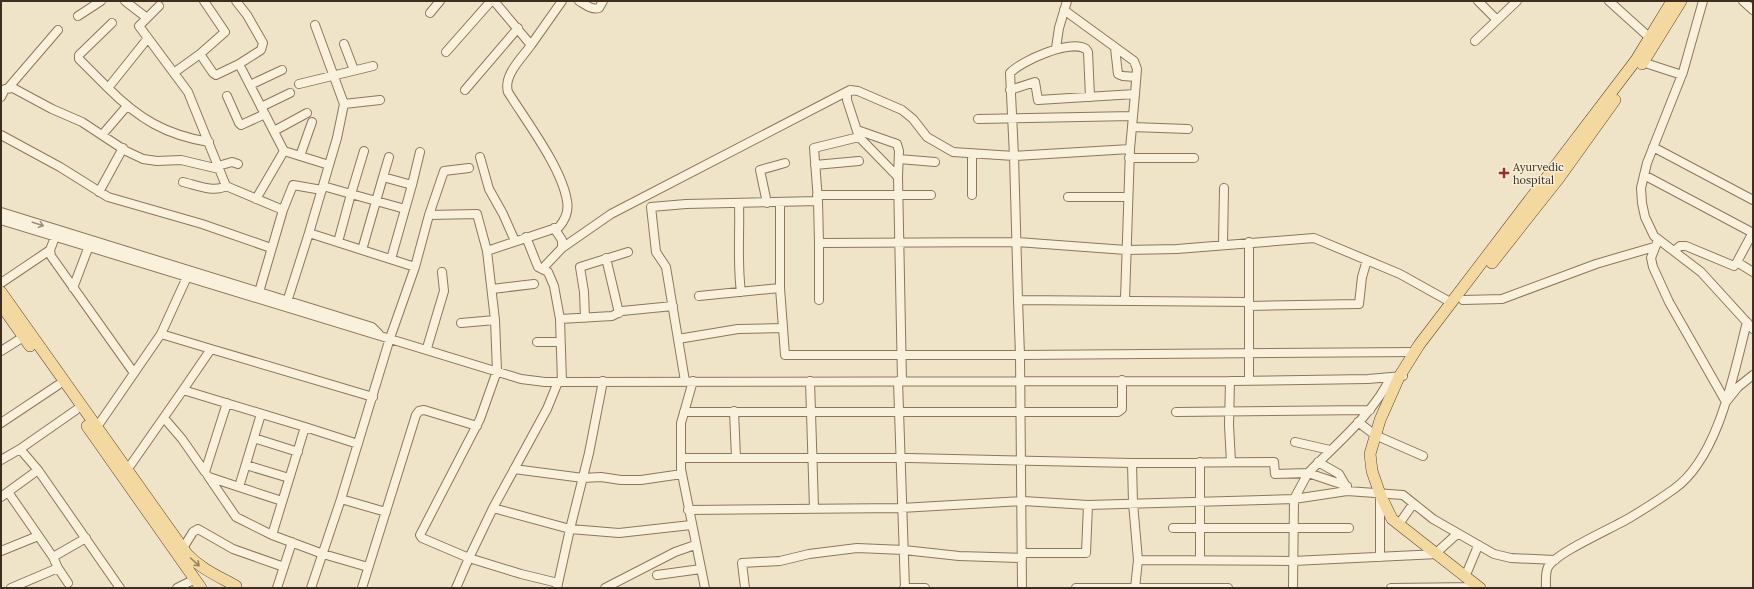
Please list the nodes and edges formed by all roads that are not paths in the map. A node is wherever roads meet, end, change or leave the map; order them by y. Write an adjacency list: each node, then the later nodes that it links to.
1 (101, 1): 23 (street)
2 (125, 1): 24 (street)
3 (204, 1): 38 (street)
4 (236, 1): 40 (street)
5 (440, 1): 22 (street)
6 (491, 1): 37 (street)
7 (494, 1): 28 (street)
8 (562, 1): 34 (street)
9 (579, 1): 10 (street)
10 (603, 1)
11 (1067, 1): 20 (street)
12 (1478, 1): 25 (street)
13 (1517, 1): 25 (street)
14 (1609, 1): 31 (street)
15 (1672, 1): 31 (main road)
16 (1682, 1): 39 (main road)
17 (1704, 1): 45 (street)
18 (1743, 1): 21 (street)
19 (159, 6): 24 (street)
20 (1064, 10): 35 (street); 36 (street)
21 (1753, 10)
22 (430, 13)
23 (78, 16)
24 (147, 18): 30 (street)
25 (1497, 20): 32 (street)
26 (112, 23): 51 (street)
27 (315, 25): 46 (street)
28 (518, 28): 34 (street); 52 (street)
29 (58, 30): 50 (street)
30 (148, 38): 44 (street); 51 (street)
31 (1650, 38): 39 (main road)
32 (1475, 41)
33 (344, 44): 43 (street)
34 (531, 44): 125 (street)
35 (1056, 48): 54 (street); 59 (street)
36 (1116, 48): 47 (street); 47 (street)
37 (446, 52)
38 (200, 54): 40 (street); 44 (street)
39 (1640, 61): 45 (street); 169 (main road)
40 (239, 64): 49 (street)
41 (373, 66): 43 (street)
42 (282, 70): 49 (street)
43 (354, 70): 46 (street)
44 (175, 72): 75 (street)
45 (1682, 74): 76 (street)
46 (334, 75): 48 (street); 61 (street)
47 (1136, 77): 56 (street)
48 (299, 84)
49 (250, 85): 63 (street)
50 (9, 87): 58 (street); 74 (street)
51 (108, 88): 62 (street)
52 (465, 90)
53 (850, 90): 73 (street); 82 (street); 141 (street)
54 (1010, 90): 59 (street); 66 (street)
55 (290, 93): 63 (street)
56 (1135, 94): 59 (street); 65 (street)
57 (227, 96): 63 (street)
58 (1, 97)
59 (1090, 97)
60 (380, 100): 61 (street)
61 (344, 104): 95 (street)
62 (127, 106): 74 (street); 75 (street)
63 (263, 110): 71 (street)
64 (307, 112): 71 (street)
65 (1133, 116): 66 (street); 69 (street)
66 (1012, 118): 67 (street); 85 (street)
67 (978, 119)
68 (312, 122): 83 (street)
69 (1132, 127): 70 (street); 78 (street)
70 (1188, 129)
71 (274, 131): 79 (street)
72 (1, 134): 106 (street)
73 (858, 134): 89 (street); 94 (street); 100 (street)
74 (102, 135): 77 (street)
75 (209, 142): 96 (street)
76 (1653, 147): 98 (street); 115 (street)
77 (123, 148): 96 (street); 106 (street)
78 (1130, 149): 85 (street); 87 (street)
79 (284, 151): 83 (street); 114 (street)
80 (364, 151): 107 (street)
81 (420, 152): 102 (street)
82 (972, 155): 85 (street); 108 (street)
83 (300, 156): 95 (street)
84 (389, 156): 99 (street)
85 (1014, 156): 134 (street)
86 (480, 157): 131 (street)
87 (1129, 158): 88 (street); 112 (street)
88 (1194, 158)
89 (899, 159): 91 (street); 100 (street)
90 (859, 161): 94 (street)
91 (935, 162)
92 (785, 163): 117 (street)
93 (238, 164): 96 (street)
94 (815, 164): 113 (street)
95 (329, 165): 104 (street)
96 (218, 167): 103 (street)
97 (469, 168): 123 (street)
98 (1644, 175): 126 (street); 130 (street)
99 (383, 177): 102 (street); 116 (street)
100 (898, 177): 109 (street)
101 (183, 182): 103 (street)
102 (412, 185): 120 (street)
103 (226, 186): 114 (street)
104 (322, 188): 107 (street); 121 (street); 128 (street)
105 (1224, 188): 137 (street)
106 (99, 192): 140 (street)
107 (352, 194): 116 (street); 133 (street)
108 (972, 194)
109 (899, 195): 110 (street); 113 (street); 132 (street)
110 (932, 195)
111 (1068, 197): 112 (street)
112 (1128, 197): 144 (street)
113 (817, 198): 118 (street); 136 (street)
114 (256, 199): 121 (street)
115 (1753, 200)
116 (376, 202): 120 (street); 143 (street)
117 (768, 203): 118 (street); 119 (street)
118 (780, 203): 160 (street)
119 (739, 204): 164 (street); 172 (street)
120 (405, 209): 149 (street)
121 (283, 210): 140 (street)
122 (1, 212): 127 (street, one-way to 127)
123 (429, 216): 145 (street); 152 (street)
124 (1, 220): 127 (street)
125 (554, 228): 129 (street); 141 (street)
126 (1753, 232): 151 (street)
127 (56, 233): 138 (street); 142 (street); 163 (street)
128 (309, 233): 133 (street); 170 (street)
129 (526, 237): 131 (street); 153 (street)
130 (1658, 240): 139 (street); 146 (street)
131 (514, 241): 145 (street)
132 (899, 241): 134 (street); 136 (street); 193 (street)
133 (338, 242): 143 (street)
134 (1017, 242): 144 (street); 167 (street)
135 (1249, 242): 137 (street); 150 (street); 171 (street)
136 (819, 243): 166 (street)
137 (1223, 244): 144 (street)
138 (89, 246): 156 (street); 159 (street)
139 (1654, 247): 169 (street); 211 (street)
140 (271, 248): 163 (street)
141 (562, 248): 153 (street)
142 (50, 250): 157 (street); 159 (street)
143 (362, 250): 149 (street)
144 (1126, 250): 168 (street)
145 (487, 251): 161 (street)
146 (1674, 251): 151 (street); 178 (street)
147 (628, 252): 148 (street)
148 (606, 258): 174 (street); 175 (street)
149 (391, 259): 152 (street)
150 (1367, 260): 169 (street); 171 (street)
151 (1737, 262): 155 (street)
152 (415, 266): 184 (street)
153 (542, 269): 176 (street)
154 (442, 272): 188 (street)
155 (1753, 272)
156 (187, 277): 170 (street); 182 (street)
157 (1, 283)
158 (534, 284): 161 (street)
159 (73, 288): 196 (street)
160 (780, 288): 164 (street); 180 (street)
161 (492, 289): 177 (street)
162 (1, 292): 183 (main road)
163 (259, 292): 170 (street)
164 (740, 292): 165 (street)
165 (699, 296)
166 (819, 300)
167 (1018, 300): 168 (street); 194 (street)
168 (1125, 300): 171 (street)
169 (1457, 302): 191 (main road); 198 (main road)
170 (287, 304): 184 (street)
171 (1249, 304): 192 (street)
172 (673, 306): 174 (street); 185 (street)
173 (2, 307): 183 (main road)
174 (619, 313): 175 (street)
175 (585, 318): 176 (street)
176 (560, 319): 187 (street)
177 (495, 320): 179 (street); 195 (street)
178 (1747, 322): 181 (street); 211 (street)
179 (461, 323)
180 (783, 328): 185 (street); 193 (street)
181 (1753, 329)
182 (161, 334): 189 (street); 196 (street)
183 (27, 335): 190 (street); 208 (main road); 227 (main road)
184 (390, 338): 188 (street); 210 (street)
185 (678, 339): 203 (street)
186 (537, 342): 187 (street)
187 (560, 342): 207 (street)
188 (427, 348): 195 (street)
189 (211, 349): 209 (street); 210 (street)
190 (1, 351)
191 (1415, 352): 192 (street); 198 (main road)
192 (1249, 353): 194 (street); 206 (street)
193 (902, 355): 194 (street); 199 (street)
194 (1020, 355): 200 (street)
195 (497, 371): 207 (street); 226 (street)
196 (134, 373): 227 (street)
197 (1753, 375): 211 (street)
198 (1397, 379): 206 (street); 214 (street); 229 (main road)
199 (900, 380): 200 (street); 204 (street); 219 (street)
200 (1020, 380): 201 (street); 222 (street)
201 (1122, 380): 205 (street); 222 (street)
202 (603, 381): 203 (street); 207 (street); 255 (street)
203 (689, 381): 204 (street); 217 (street)
204 (810, 381): 218 (street)
205 (1230, 381): 206 (street); 216 (street)
206 (1249, 381)
207 (560, 382): 248 (street)
208 (58, 385): 213 (main road); 225 (street)
209 (183, 390): 212 (street); 223 (street)
210 (373, 397): 232 (street)
211 (1726, 402): 298 (street)
212 (227, 403): 221 (street); 253 (street)
213 (76, 410): 233 (street); 250 (main road)
214 (1370, 410): 216 (street); 224 (street)
215 (734, 411): 217 (street); 218 (street); 238 (street)
216 (1229, 411): 220 (street); 244 (street)
217 (684, 412): 237 (street)
218 (811, 412): 219 (street); 239 (street)
219 (899, 412): 222 (street); 240 (street)
220 (1176, 412)
221 (261, 414): 228 (street); 230 (street)
222 (1021, 414): 242 (street)
223 (164, 418): 250 (street); 253 (street)
224 (1358, 422): 229 (street); 234 (street)
225 (1, 423)
226 (477, 426): 272 (street); 295 (street)
227 (97, 427): 250 (main road)
228 (305, 427): 232 (street); 235 (street)
229 (1375, 435): 236 (street); 259 (main road)
230 (254, 438): 235 (street); 247 (street)
231 (1295, 442): 234 (street)
232 (358, 444): 260 (street)
233 (20, 448): 241 (street); 249 (street)
234 (1330, 450): 245 (street)
235 (298, 452): 254 (street)
236 (1423, 456)
237 (681, 458): 238 (street); 252 (street)
238 (736, 458): 239 (street)
239 (812, 458): 240 (street); 269 (street)
240 (900, 458): 242 (street); 270 (street)
241 (1, 460)
242 (1021, 461): 246 (street); 263 (street)
243 (1200, 462): 244 (street); 246 (street); 264 (street)
244 (1231, 462): 251 (street)
245 (1318, 462): 251 (street); 257 (street)
246 (1132, 463): 265 (street)
247 (246, 464): 254 (street); 256 (street)
248 (514, 469): 255 (street); 268 (street)
249 (38, 470): 258 (street); 283 (street)
250 (125, 473): 287 (main road); 307 (main road)
251 (1308, 473): 257 (street); 261 (street)
252 (682, 474): 255 (street); 271 (street)
253 (207, 475): 256 (street); 280 (street)
254 (290, 478): 262 (street)
255 (583, 478): 275 (street)
256 (239, 487): 262 (street)
257 (1347, 489): 259 (street); 261 (street)
258 (5, 494): 282 (street)
259 (1380, 494): 266 (street); 273 (main road); 294 (street)
260 (341, 498): 272 (street); 291 (street)
261 (1294, 499): 264 (street); 279 (street)
262 (282, 501): 280 (street)
263 (1023, 501): 267 (street); 270 (street); 292 (street)
264 (1200, 502): 265 (street); 277 (street)
265 (1133, 503): 267 (street); 296 (street)
266 (1413, 504): 273 (street); 281 (street)
267 (1088, 506): 292 (street)
268 (493, 508): 275 (street); 295 (street)
269 (814, 508): 270 (street); 271 (street)
270 (901, 508): 288 (street)
271 (688, 510): 274 (street)
272 (386, 512): 301 (street)
273 (1399, 524): 290 (main road)
274 (691, 525): 275 (street); 285 (street)
275 (570, 528): 308 (street)
276 (1173, 528): 277 (street)
277 (1200, 528): 279 (street); 297 (street)
278 (1349, 528): 279 (street)
279 (1294, 529): 299 (street)
280 (272, 534): 284 (street)
281 (1457, 534): 286 (street); 290 (street)
282 (38, 536): 289 (street); 293 (street)
283 (86, 538): 293 (street); 312 (street)
284 (292, 542): 291 (street); 300 (street)
285 (696, 545): 303 (street); 319 (street)
286 (1478, 546): 298 (street); 305 (street)
287 (183, 548): 300 (street); 309 (main road, one-way to 309)
288 (904, 550): 292 (street); 321 (street); 322 (street)
289 (1, 552)
290 (1438, 553): 294 (street); 305 (main road)
291 (323, 554): 301 (street); 316 (street)
292 (1022, 555): 324 (street)
293 (53, 557): 302 (street)
294 (1380, 557): 299 (street)
295 (469, 558): 308 (street); 318 (street)
296 (1138, 560): 297 (street); 326 (street)
297 (1200, 560): 299 (street)
298 (1555, 560): 331 (street)
299 (1293, 561): 328 (street)
300 (284, 567): 315 (street)
301 (368, 567): 317 (street)
302 (58, 568): 306 (street); 311 (street)
303 (701, 569): 304 (street); 320 (street)
304 (657, 575)
305 (1465, 577): 310 (main road)
306 (68, 583)
307 (198, 583): 313 (street)
308 (558, 585)
309 (239, 587): 314 (main road)
310 (1476, 587): 330 (street)
311 (11, 588)
312 (120, 588)
313 (177, 588)
314 (220, 588)
315 (277, 588)
316 (311, 588)
317 (362, 588)
318 (456, 588)
319 (605, 588)
320 (705, 588)
321 (745, 588)
322 (905, 588): 323 (street)
323 (925, 588)
324 (1022, 588)
325 (1076, 588): 326 (street)
326 (1135, 588): 327 (street)
327 (1228, 588)
328 (1293, 588)
329 (1391, 588): 330 (street)
330 (1422, 588)
331 (1546, 588)

